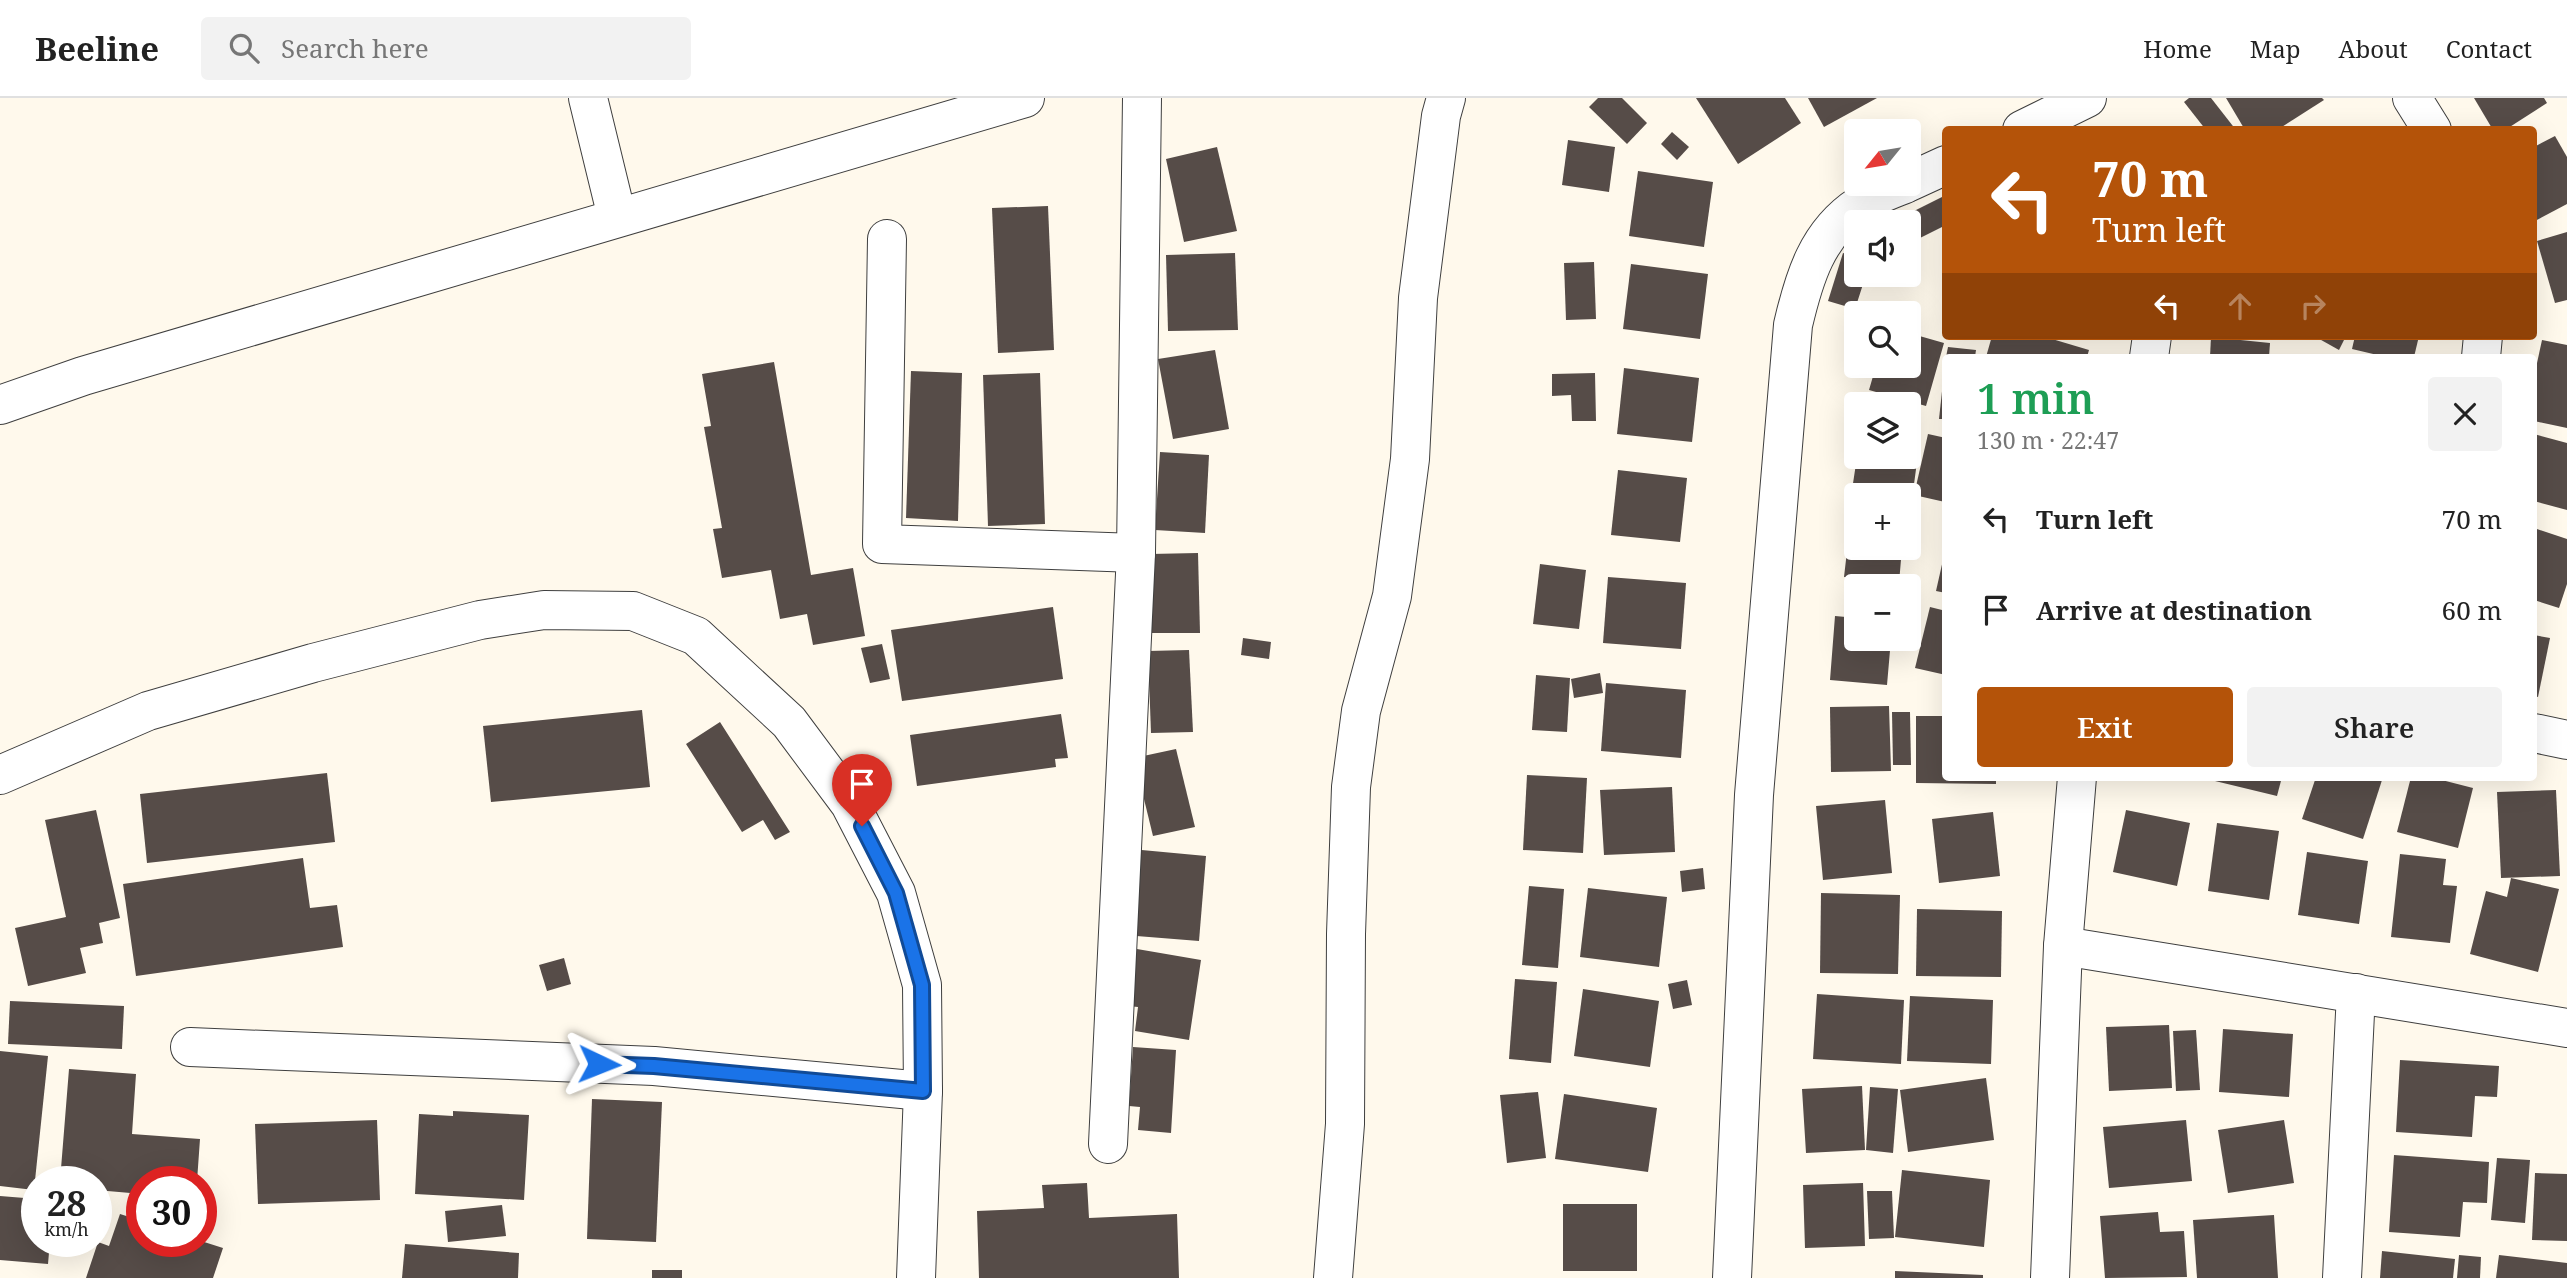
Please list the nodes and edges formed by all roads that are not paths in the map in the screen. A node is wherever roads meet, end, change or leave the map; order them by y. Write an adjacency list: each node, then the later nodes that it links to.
1 (588, 98): 12 (street)
2 (1025, 98): 12 (street)
3 (1142, 98): 15 (street)
4 (1446, 98): 27 (street)
5 (2412, 98): 8 (street)
6 (2081, 111): 7 (street)
7 (2034, 126)
8 (2430, 126)
9 (1942, 166): 10 (street)
10 (1922, 176)
11 (1879, 196): 28 (street)
12 (617, 217): 14 (street)
13 (887, 239): 15 (street)
14 (0, 405)
15 (1136, 553): 25 (street)
16 (2537, 734): 17 (street)
17 (2567, 740)
18 (0, 775): 24 (street)
19 (2077, 781): 20 (street)
20 (2063, 946): 21 (street); 29 (street)
21 (2356, 993): 22 (street); 30 (street)
22 (2567, 1028)
23 (190, 1047): 24 (street)
24 (923, 1091): 26 (street)
25 (1108, 1144)
26 (916, 1278)
27 (1333, 1278)
28 (1732, 1278)
29 (2050, 1278)
30 (2342, 1278)

